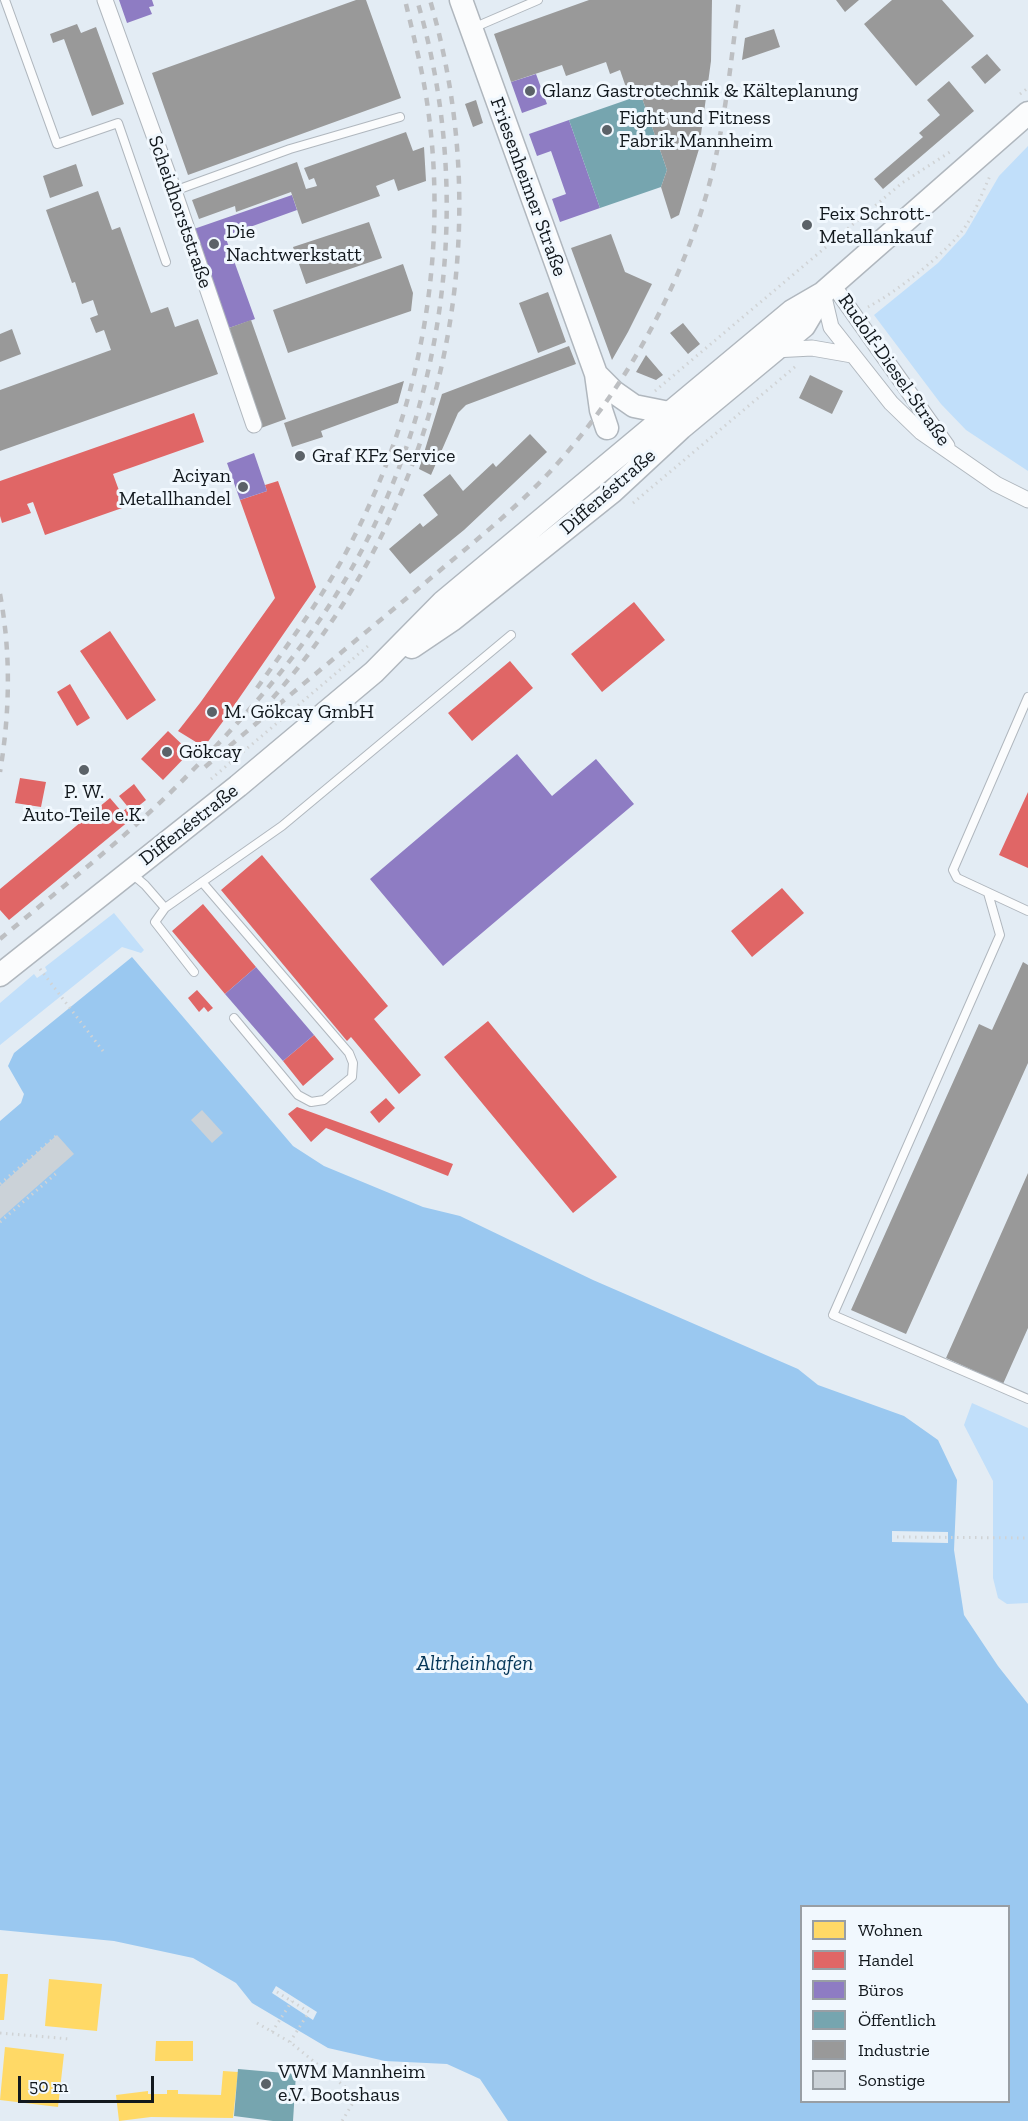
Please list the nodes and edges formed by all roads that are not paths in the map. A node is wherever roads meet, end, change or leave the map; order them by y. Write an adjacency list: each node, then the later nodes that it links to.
1 (5, 0): 9 (lane)
2 (105, 0): 8 (street, Scheidhorststraße)
3 (461, 0): 5 (main road, Friesenheimer Straße)
4 (538, 0): 5 (lane)
5 (471, 29): 13 (main road, Friesenheimer Straße)
6 (1024, 104): 10 (main road, Diffenéstraße)
7 (400, 117): 8 (lane)
8 (174, 191): 16 (street, Scheidhorststraße)
9 (166, 262)
10 (828, 289): 11 (main road, Diffenéstraße); 12 (street, Rudolf-Diesel-Straße); 15 (main road, Diffenéstraße); 20 (street, Rudolf-Diesel-Straße)
11 (774, 351): 12 (street, Rudolf-Diesel-Straße); 19 (main road, Diffenéstraße)
12 (852, 355): 20 (street, Rudolf-Diesel-Straße)
13 (596, 374): 14 (main road, Friesenheimer Straße); 17 (main road, Friesenheimer Straße)
14 (634, 406): 15 (main road); 18 (main road)
15 (669, 413): 18 (main road, Diffenéstraße)
16 (254, 425)
17 (607, 428): 18 (main road); 22 (main road)
18 (637, 441): 19 (main road); 21 (main road); 22 (main road, Diffenéstraße)
19 (659, 448): 21 (main road, Diffenéstraße)
20 (954, 455): 23 (street, Rudolf-Diesel-Straße)
21 (638, 468): 25 (main road, Diffenéstraße)
22 (597, 474): 25 (main road, Diffenéstraße)
23 (1028, 500)
24 (512, 635): 28 (lane)
25 (374, 672): 27 (main road, Diffenéstraße)
26 (1028, 697): 29 (lane)
27 (130, 872): 30 (lane); 33 (main road, Diffenéstraße)
28 (202, 882): 30 (lane); 34 (lane)
29 (988, 893): 31 (lane); 35 (lane)
30 (165, 908): 32 (lane)
31 (1028, 911)
32 (194, 972)
33 (0, 975)
34 (234, 1018)
35 (1028, 1400)

